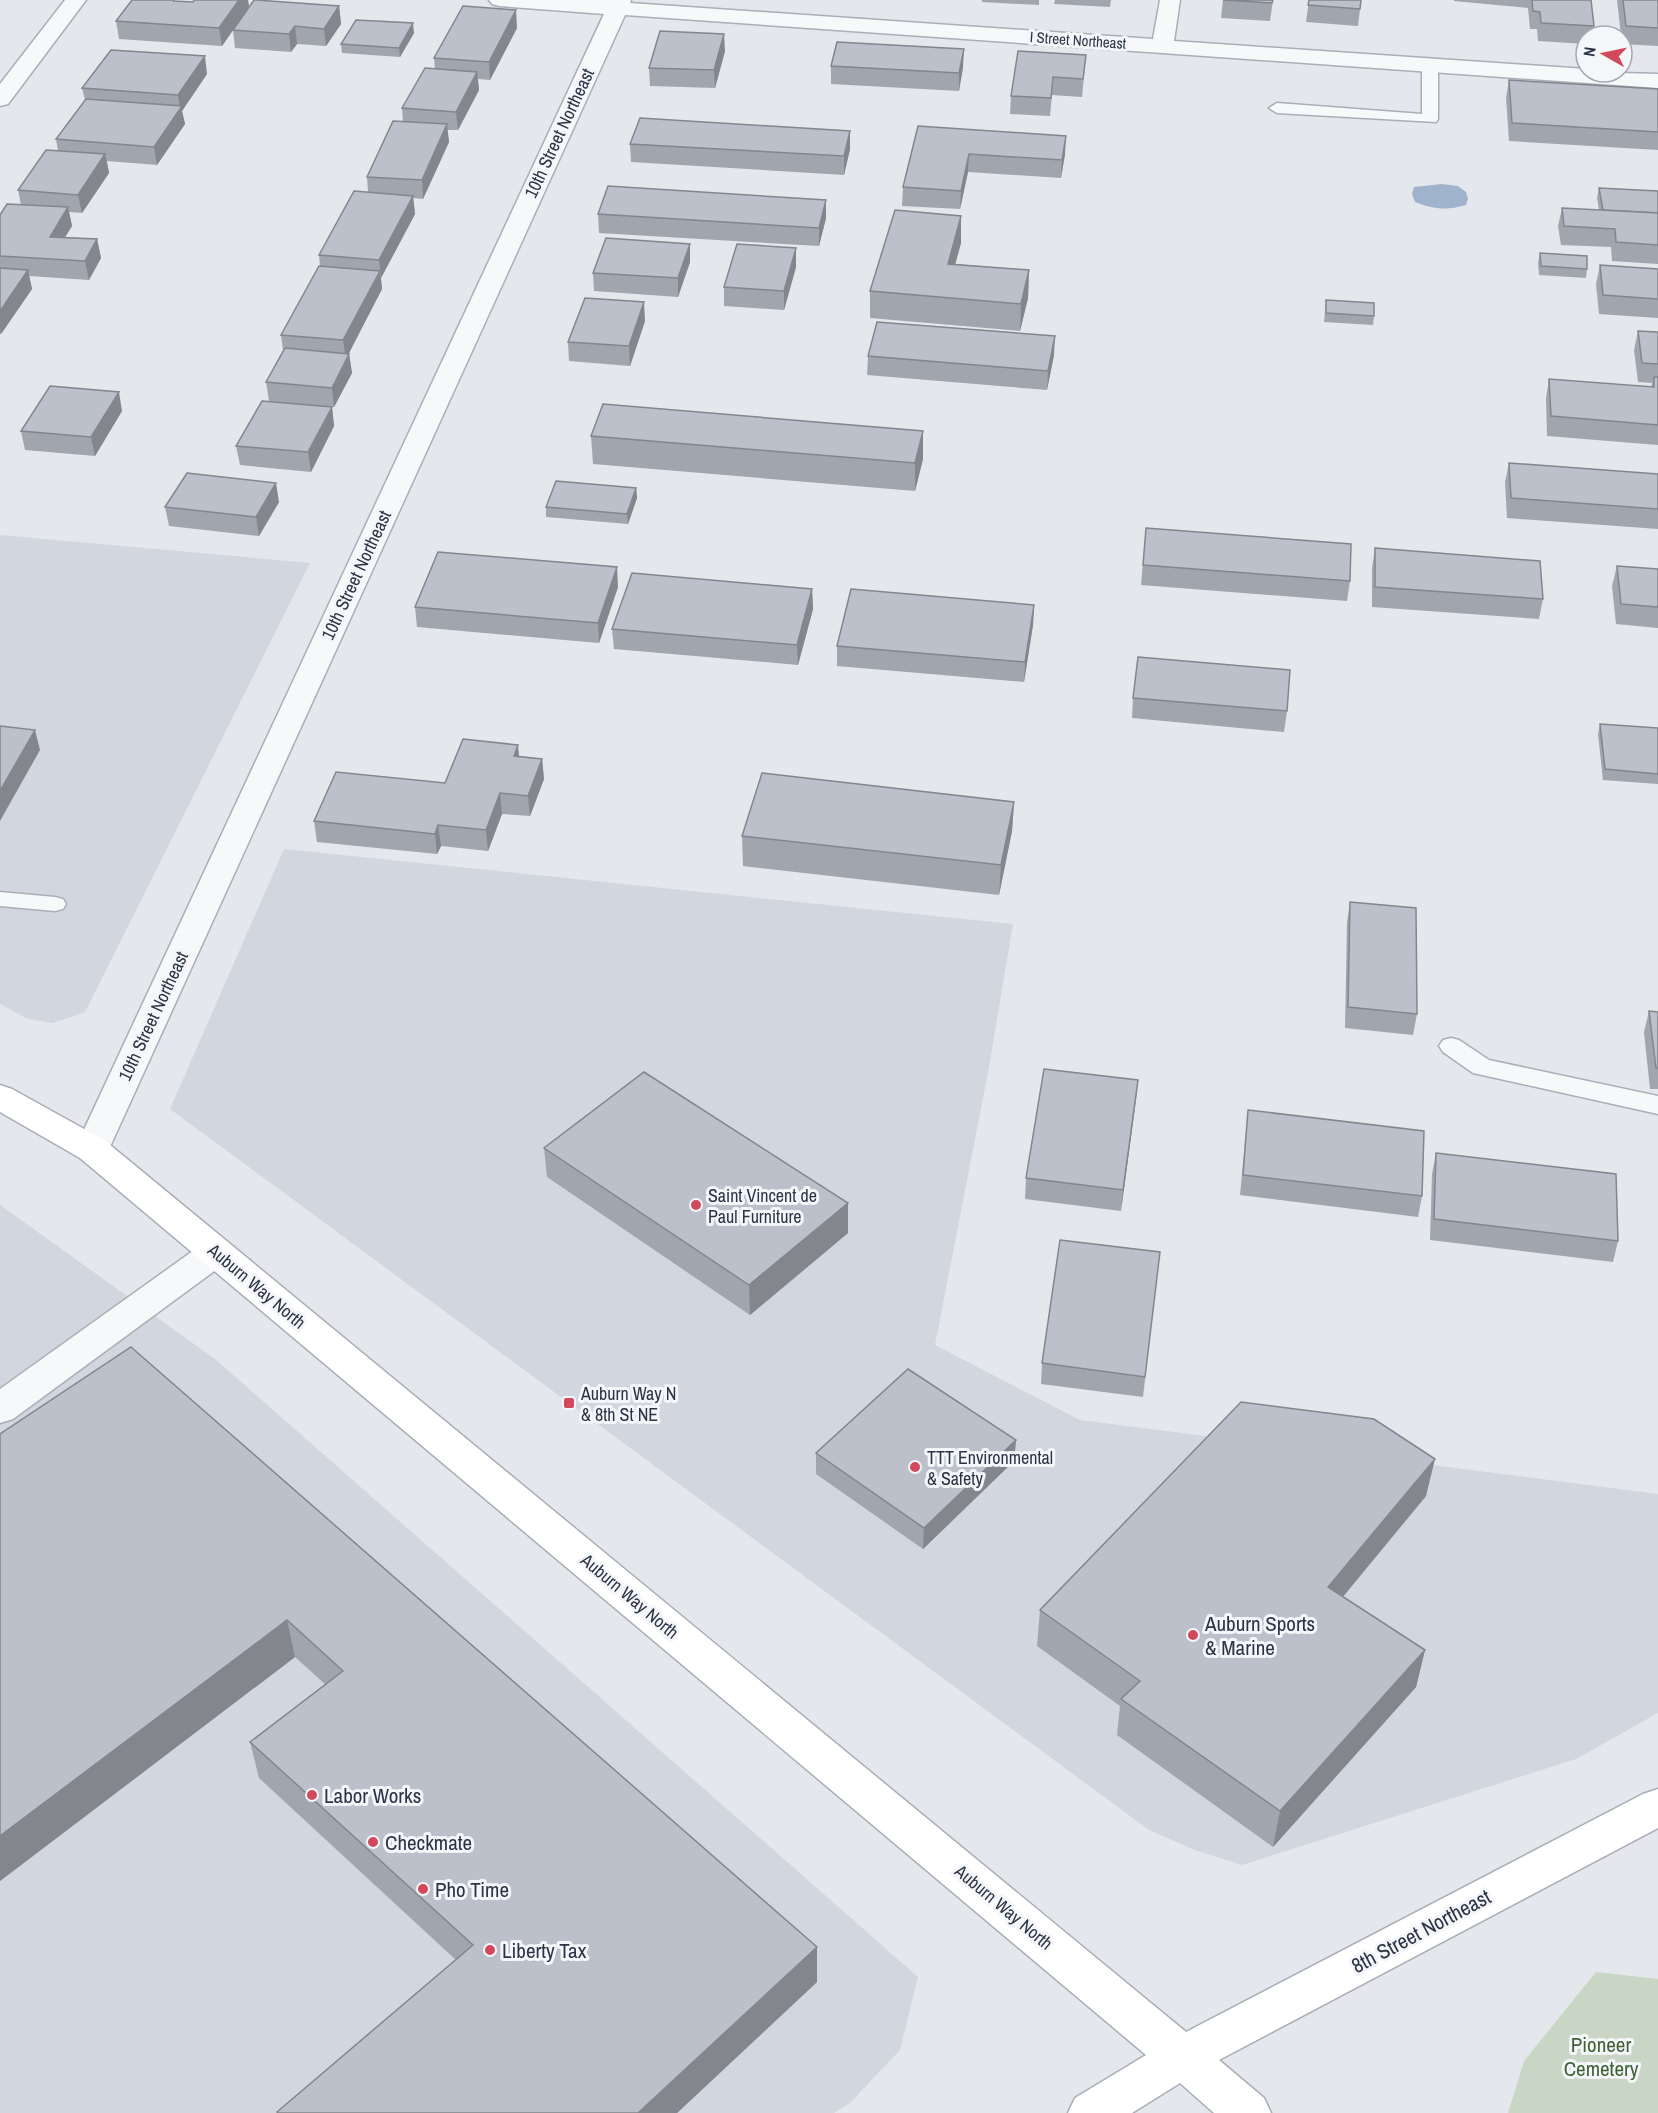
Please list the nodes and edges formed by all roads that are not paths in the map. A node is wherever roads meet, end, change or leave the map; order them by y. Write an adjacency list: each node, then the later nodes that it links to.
1 (76, 0): 8 (street)
2 (499, 0): 4 (street, I Street Northeast)
3 (1170, 0): 5 (street)
4 (619, 4): 5 (street, I Street Northeast); 15 (street, 10th Street Northeast)
5 (1162, 46): 6 (street, I Street Northeast)
6 (1431, 65): 7 (street, I Street Northeast); 9 (lane)
7 (1658, 81)
8 (0, 99)
9 (1277, 108)
10 (0, 899): 11 (lane)
11 (55, 904)
12 (1451, 1046): 14 (lane)
13 (0, 1097): 15 (main road, Auburn Way North)
14 (1658, 1105)
15 (92, 1149): 16 (main road, Auburn Way North)
16 (216, 1252): 17 (street); 19 (main road, Auburn Way North)
17 (0, 1408)
18 (1658, 1807): 19 (main road, 8th Street Northeast)
19 (1184, 2056): 20 (main road, 8th Street Northeast); 21 (main road, Auburn Way North)
20 (1091, 2113)
21 (1248, 2113)

